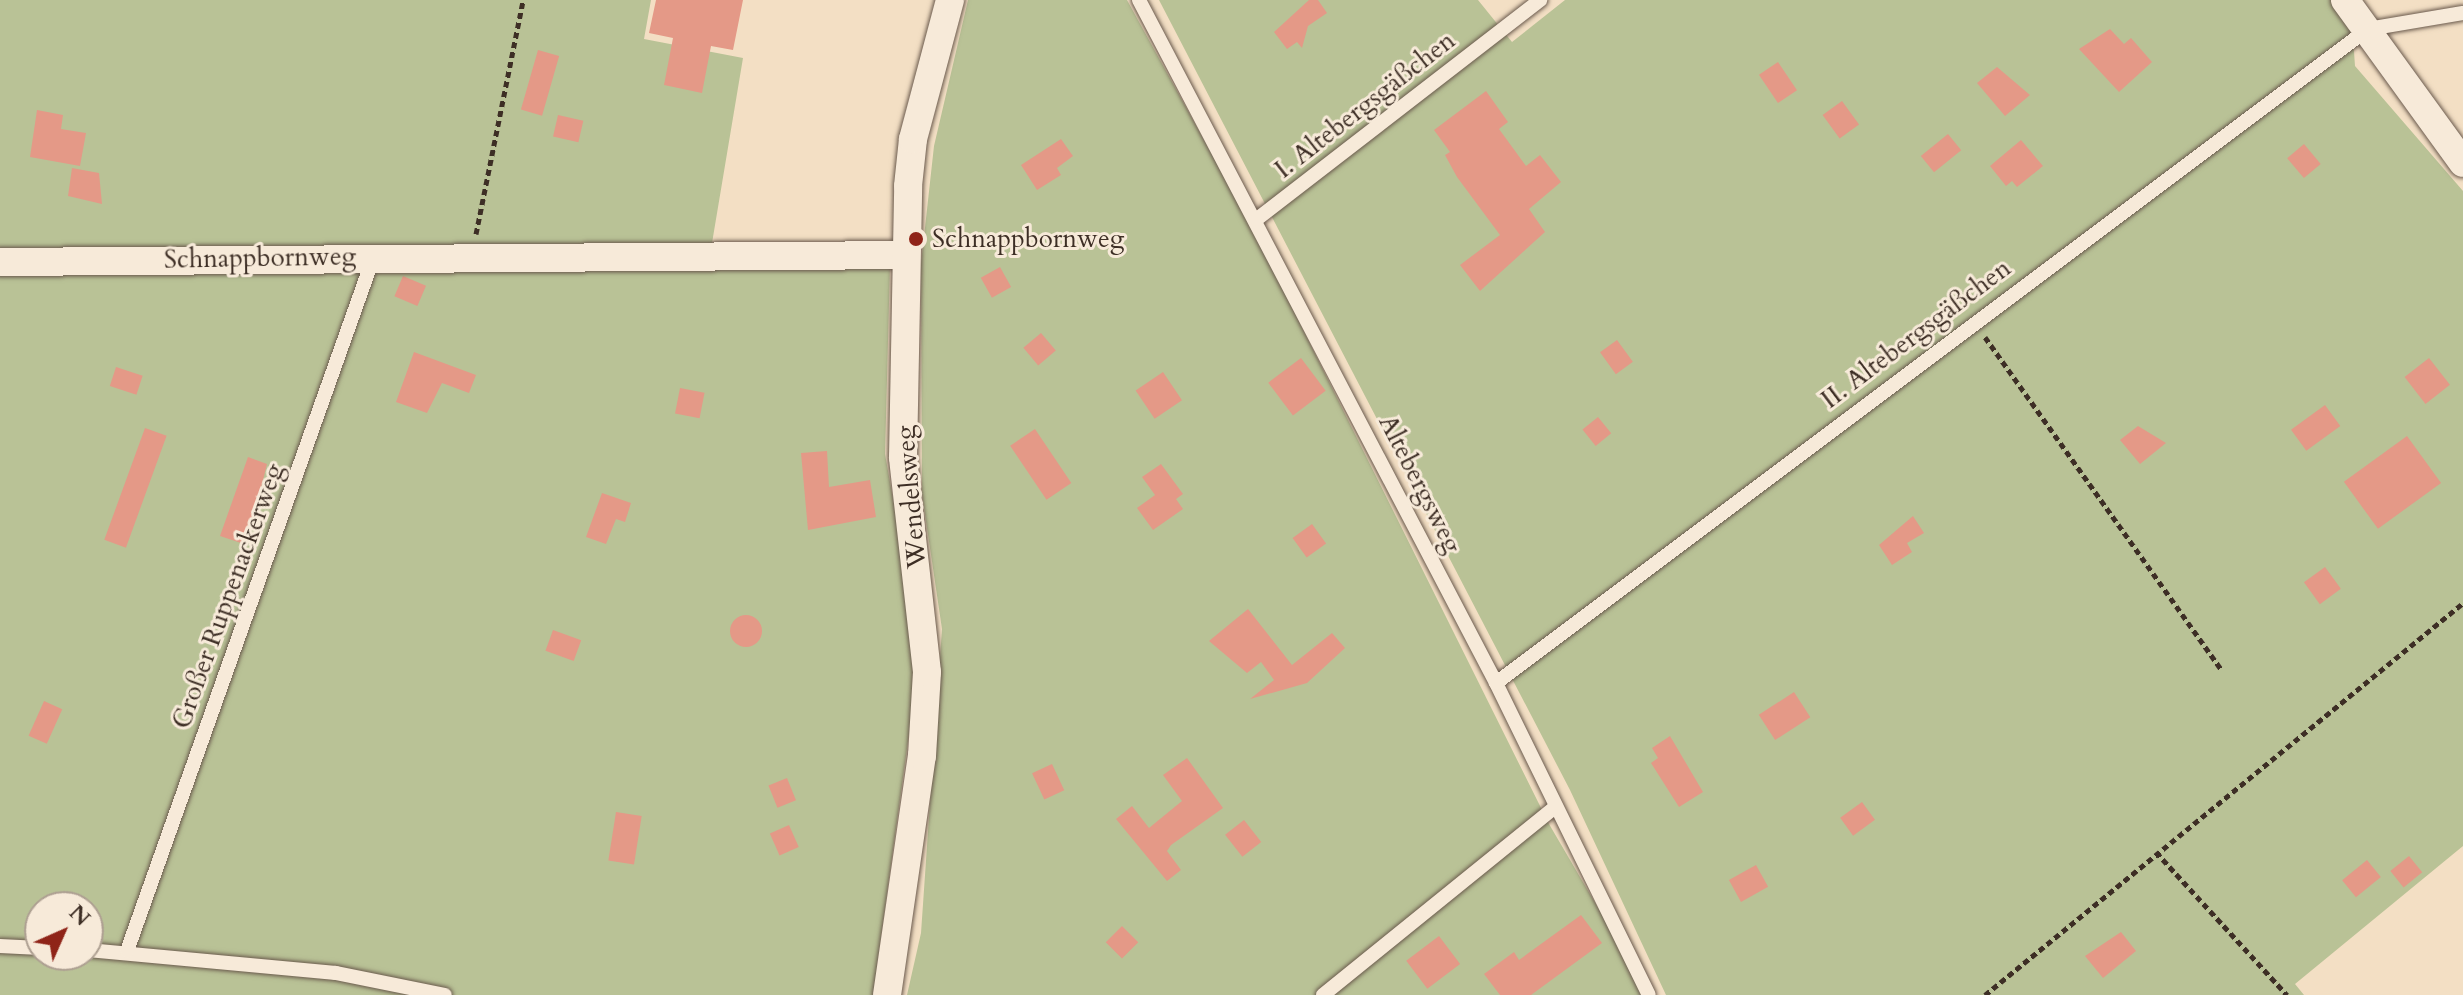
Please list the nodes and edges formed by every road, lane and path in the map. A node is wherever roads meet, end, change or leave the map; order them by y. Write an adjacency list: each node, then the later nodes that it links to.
1 (523, 0): 12 (path)
2 (950, 0): 10 (street, Wendelsweg)
3 (1139, 0): 9 (lane, Altebergsweg)
4 (1540, 0): 9 (lane, I. Altebergsgäßchen)
5 (2345, 0): 7 (street)
6 (2463, 13): 7 (lane)
7 (2368, 29): 8 (street); 14 (lane, II. Altebergsgäßchen)
8 (2463, 163)
9 (1257, 219): 17 (lane, Altebergsweg)
10 (904, 255): 12 (street, Schnappbornweg); 25 (street, Wendelsweg)
11 (374, 256): 12 (street, Schnappbornweg); 13 (street, Schnappbornweg); 23 (lane, Großer Ruppenackerweg)
12 (471, 256)
13 (0, 262)
14 (1973, 320): 16 (path); 17 (lane, II. Altebergsgäßchen)
15 (2463, 603): 19 (path)
16 (2221, 669)
17 (1496, 683): 18 (lane, Altebergsweg)
18 (1554, 808): 26 (lane); 27 (lane, Altebergsweg)
19 (2156, 852): 28 (path); 29 (path)
20 (0, 946): 21 (lane)
21 (24, 947)
22 (104, 950): 23 (lane)
23 (127, 951): 24 (lane)
24 (445, 995)
25 (887, 995)
26 (1323, 995)
27 (1649, 995)
28 (1985, 995)
29 (2287, 995)

